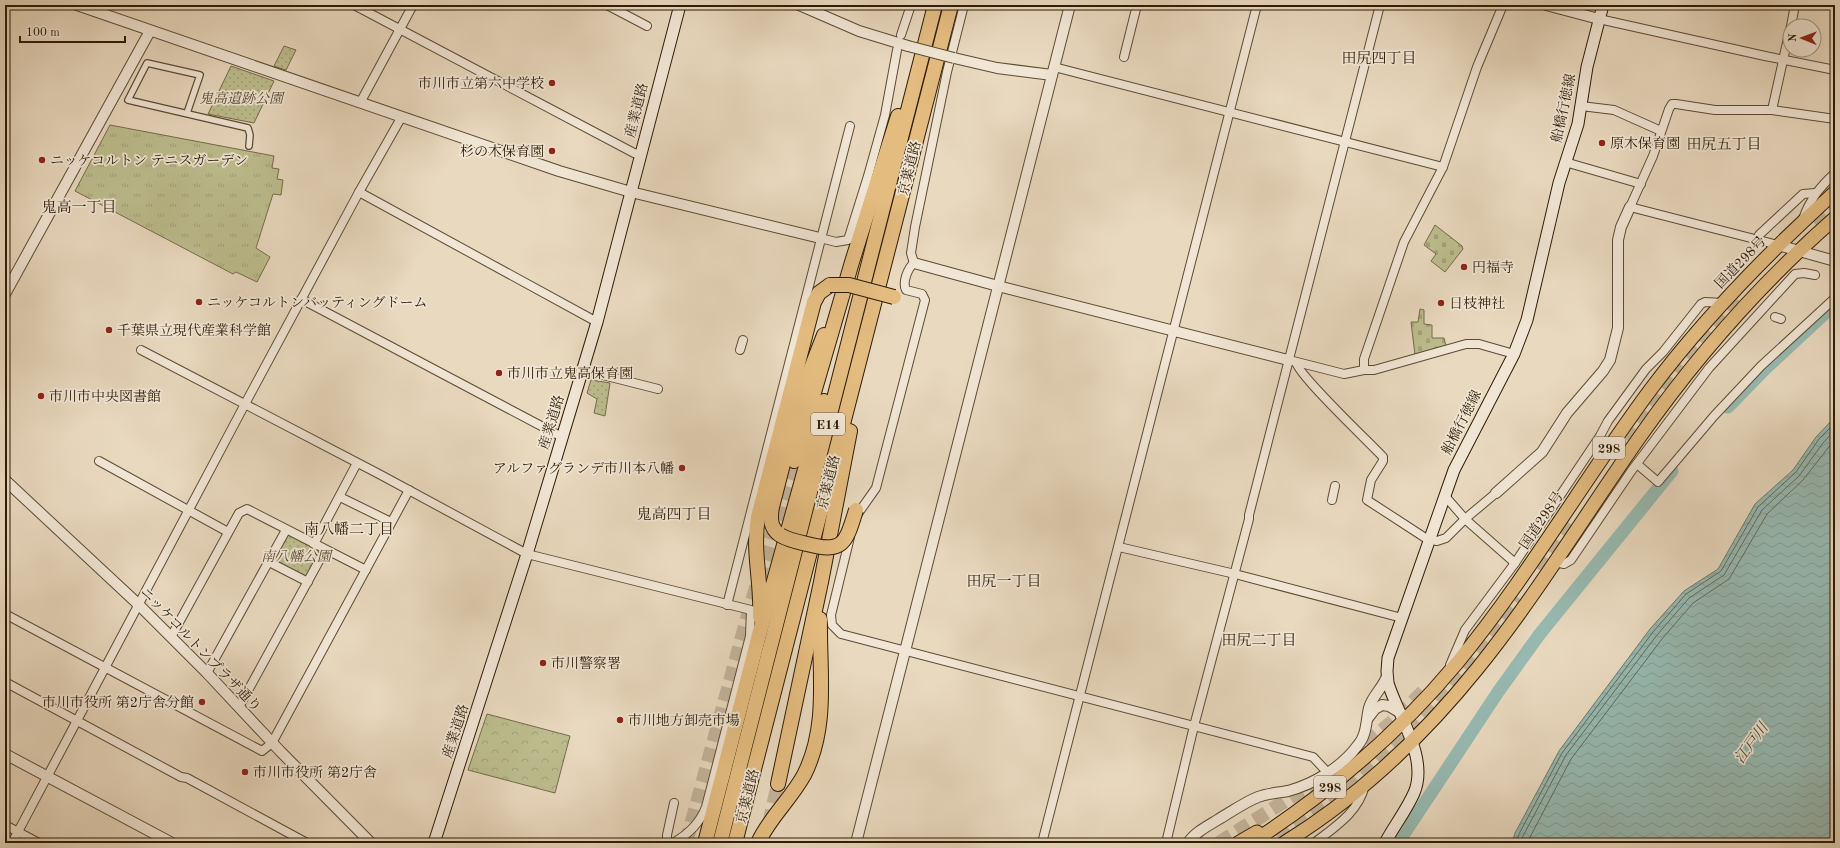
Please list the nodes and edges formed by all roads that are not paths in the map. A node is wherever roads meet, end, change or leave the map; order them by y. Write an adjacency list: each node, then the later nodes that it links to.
1 (354, 5): 22 (street)
2 (413, 5): 22 (street)
3 (607, 5): 21 (street)
4 (680, 5): 41 (main road, 産業道路)
5 (799, 5): 28 (street, bridge)
6 (911, 5): 24 (street)
7 (934, 5): 58 (highway); 60 (highway, 京葉道路 / E14)
8 (951, 5): 68 (highway, 京葉道路 / E14)
9 (964, 5): 59 (street)
10 (1070, 5): 28 (street)
11 (1137, 5): 26 (street)
12 (1257, 5): 34 (street)
13 (1380, 5): 39 (street)
14 (1503, 5): 43 (street)
15 (1546, 5): 20 (street)
16 (1603, 5): 20 (main road, 船橋行徳線)
17 (1795, 5): 19 (street)
18 (83, 6): 23 (street)
19 (1792, 18)
20 (1599, 19): 27 (street); 31 (main road, 船橋行徳線)
21 (647, 26)
22 (400, 29): 30 (street); 41 (street)
23 (150, 31): 30 (street); 63 (street)
24 (901, 35)
25 (897, 50): 54 (street)
26 (1124, 57)
27 (1784, 59): 29 (street); 32 (street)
28 (1053, 70): 34 (street); 62 (street)
29 (1835, 70)
30 (360, 103): 35 (street)
31 (1581, 106): 38 (street); 42 (main road, 船橋行徳線)
32 (1772, 110): 36 (street); 38 (street)
33 (187, 113): 33 (street); 40 (street)
34 (1229, 113): 39 (street); 72 (street)
35 (401, 118): 46 (street); 47 (street)
36 (1835, 119)
37 (850, 126): 54 (street)
38 (1661, 130): 45 (street)
39 (1345, 142): 43 (street); 77 (street)
40 (249, 146)
41 (641, 154): 47 (main road, 産業道路)
42 (1566, 162): 45 (street); 76 (main road, 船橋行徳線)
43 (1443, 167): 79 (street)
44 (1835, 173): 49 (street)
45 (1641, 184): 50 (street)
46 (359, 192): 66 (street); 71 (street)
47 (631, 192): 54 (street); 71 (main road, 産業道路)
48 (1835, 192): 52 (highway, 国道298号 / 298)
49 (1815, 193): 52 (street); 53 (street)
50 (1630, 207): 55 (street); 90 (street)
51 (1835, 218): 56 (highway, 298)
52 (1802, 222): 55 (highway, 国道298号 / 298)
53 (1759, 235)
54 (820, 238): 113 (street)
55 (1778, 245): 56 (street); 69 (highway, 国道298号 / 298)
56 (1798, 251): 57 (street); 67 (highway, 298)
57 (1835, 261)
58 (852, 262): 84 (highway); 95 (highway, bridge)
59 (914, 263): 62 (street); 118 (street)
60 (867, 271): 116 (highway); 153 (highway, 京葉道路 / E14)
61 (1815, 275): 70 (street)
62 (998, 286): 72 (street); 118 (street)
63 (5, 294)
64 (894, 297): 116 (highway, bridge)
65 (1835, 298): 86 (street)
66 (302, 299): 81 (street); 82 (street)
67 (1752, 299): 70 (street); 106 (highway, 298)
68 (875, 302): 111 (highway); 154 (highway, 京葉道路 / E14)
69 (1722, 303): 107 (street); 123 (highway, 国道298号 / 298)
70 (1756, 315): 86 (street)
71 (597, 322): 78 (main road, 産業道路)
72 (1173, 330): 77 (street); 102 (street)
73 (743, 340): 75 (street)
74 (141, 350): 81 (street)
75 (740, 350)
76 (1514, 354): 79 (street); 91 (main road, 船橋行徳線)
77 (1292, 361): 79 (street); 100 (street); 109 (street)
78 (583, 370): 80 (street); 82 (main road, 産業道路)
79 (1364, 370)
80 (658, 389)
81 (245, 404): 85 (street); 94 (street)
82 (562, 437): 104 (main road, 産業道路)
83 (99, 461): 94 (street)
84 (794, 461)
85 (358, 463): 89 (street); 92 (street)
86 (1636, 464): 106 (street)
87 (5, 480): 112 (street, ニッケコルトンプラザ通り)
88 (1335, 486): 93 (street)
89 (408, 490): 97 (street); 104 (street)
90 (1496, 493): 96 (street)
91 (1445, 496): 96 (street); 100 (main road, 船橋行徳線)
92 (340, 497): 97 (street); 101 (street)
93 (1332, 500)
94 (189, 510): 99 (street); 112 (street)
95 (856, 510)
96 (1465, 519): 100 (street); 107 (street)
97 (391, 522): 108 (street)
98 (286, 530): 99 (street); 101 (street); 105 (street)
99 (228, 532): 117 (street)
100 (1430, 540): 115 (main road, 船橋行徳線)
101 (314, 544): 103 (street)
102 (1119, 547): 109 (street); 124 (street)
103 (325, 550): 108 (street); 110 (street)
104 (527, 554): 113 (street); 148 (main road, 産業道路)
105 (269, 562): 110 (street); 120 (street)
106 (1555, 562): 130 (highway, 298)
107 (1515, 563): 123 (street)
108 (366, 570): 131 (street)
109 (1235, 574): 115 (street); 129 (street)
110 (308, 582): 125 (street)
111 (822, 582): 136 (highway); 155 (highway)
112 (139, 605): 117 (street, ニッケコルトンプラザ通り); 119 (street)
113 (727, 605): 150 (street)
114 (5, 614): 119 (street)
115 (1402, 618): 121 (main road, 船橋行徳線)
116 (759, 635): 138 (highway)
117 (171, 637): 120 (street, ニッケコルトンプラザ通り)
118 (905, 650): 124 (street); 156 (street)
119 (106, 667): 128 (street); 131 (street)
120 (207, 673): 125 (street, ニッケコルトンプラザ通り)
121 (1387, 676): 126 (main road, 船橋行徳線); 127 (street)
122 (5, 682): 128 (street)
123 (1440, 683): 126 (highway, 国道298号 / 298)
124 (1079, 697): 129 (street); 157 (street)
125 (239, 707): 131 (street, ニッケコルトンプラザ通り)
126 (1401, 717): 127 (street); 130 (main road, 船橋行徳線); 137 (highway, 国道298号 / 298)
127 (1368, 718): 133 (street)
128 (77, 721): 134 (street); 146 (street)
129 (1194, 726): 133 (street); 158 (street)
130 (1411, 741): 135 (highway, 298); 165 (main road, 船橋行徳線)
131 (272, 743): 147 (street, ニッケコルトンプラザ通り)
132 (5, 754): 134 (street)
133 (1327, 772): 159 (street)
134 (47, 776): 142 (street); 145 (street)
135 (1365, 782): 141 (highway, 298); 164 (street)
136 (778, 784)
137 (1322, 793): 160 (highway, 298); 161 (highway, 国道298号 / 298)
138 (717, 801): 151 (highway); 152 (highway)
139 (674, 802): 149 (street)
140 (5, 825): 142 (street)
141 (1308, 827): 162 (highway, 298); 163 (highway, 298)
142 (18, 832): 143 (street); 144 (street)
143 (12, 843)
144 (38, 843)
145 (172, 843)
146 (307, 843)
147 (371, 843)
148 (434, 843)
149 (667, 843)
150 (673, 843)
151 (697, 843)
152 (705, 843)
153 (720, 843)
154 (735, 843)
155 (758, 843)
156 (856, 843)
157 (1042, 843)
158 (1166, 843)
159 (1188, 843)
160 (1238, 843)
161 (1251, 843)
162 (1284, 843)
163 (1290, 843)
164 (1314, 843)
165 (1385, 843)

